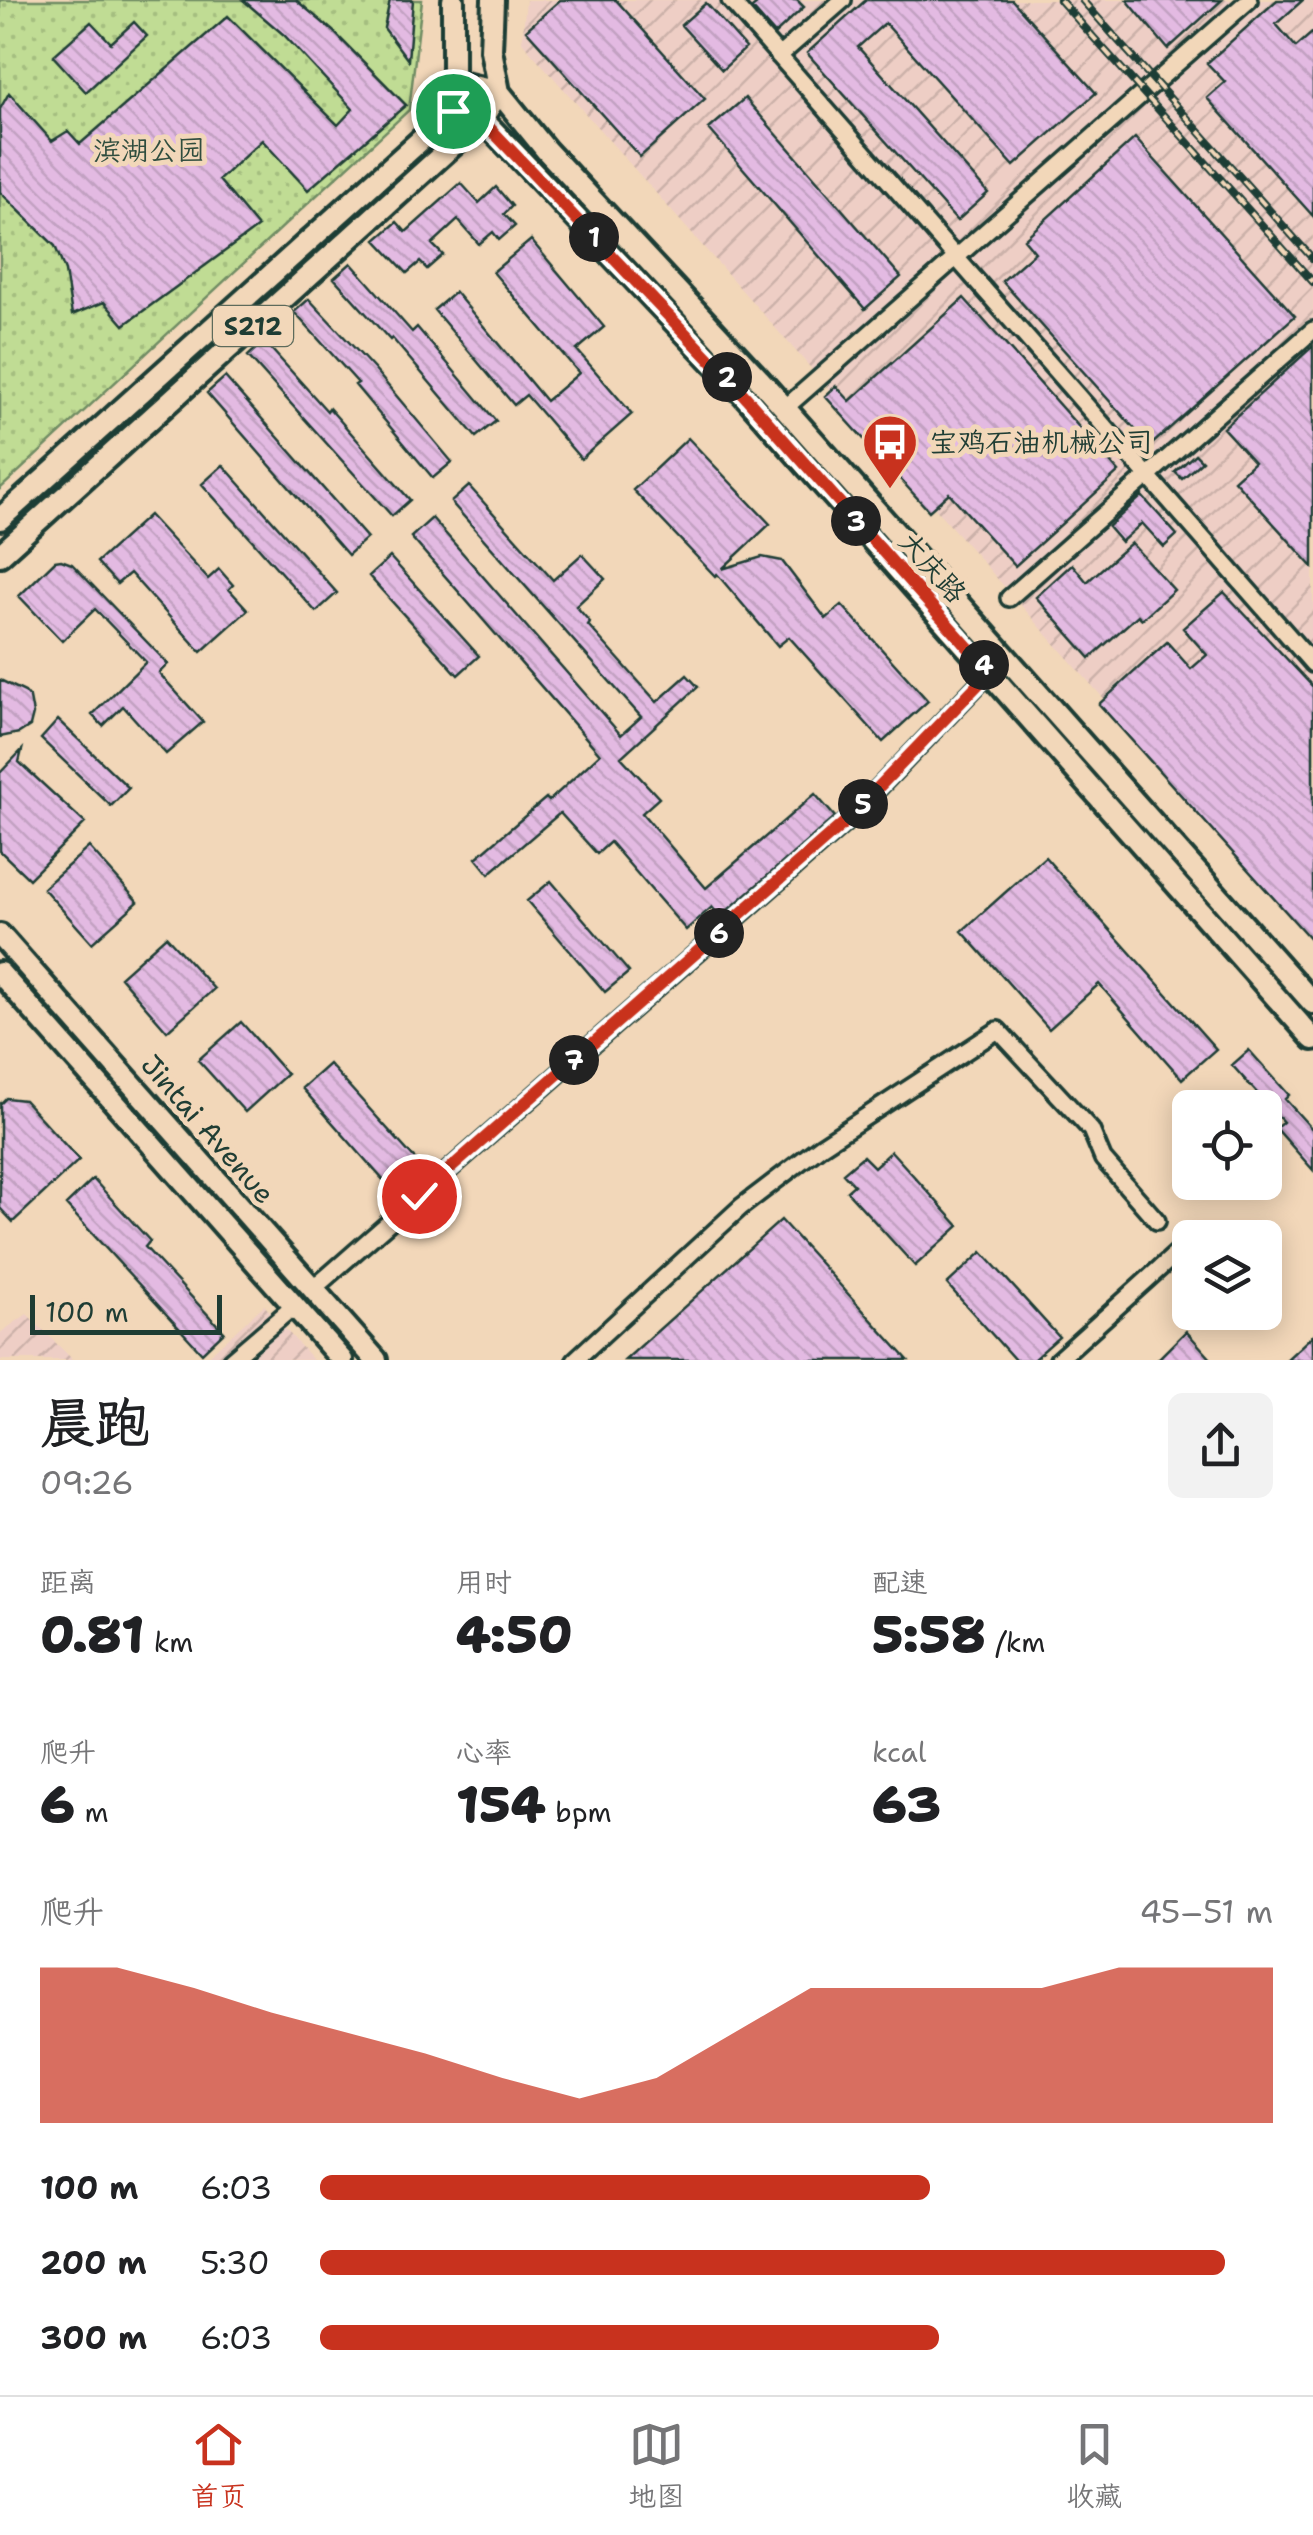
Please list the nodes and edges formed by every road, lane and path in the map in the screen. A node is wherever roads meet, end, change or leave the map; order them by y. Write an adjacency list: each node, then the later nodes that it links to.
1 (453, 0): 7 (main road)
2 (493, 0): 8 (main road)
3 (730, 0): 6 (street)
4 (842, 0): 6 (street)
5 (1249, 0): 11 (street)
6 (779, 56): 11 (street)
7 (455, 82): 8 (main road); 9 (main road)
8 (499, 92): 10 (main road, S212); 13 (main road, 大庆路)
9 (453, 111): 10 (main road, 大庆路); 15 (main road, S212)
10 (482, 120): 16 (main road, S212); 19 (main road, 大庆路)
11 (956, 258): 13 (street); 14 (street)
12 (1313, 330): 14 (street)
13 (785, 408): 22 (main road, 大庆路)
14 (1148, 476): 17 (street); 18 (street)
15 (0, 519)
16 (0, 555)
17 (1009, 598)
18 (1313, 664)
19 (990, 672): 23 (main road, 大庆路); 26 (street)
20 (0, 934): 26 (main road, Jintai Avenue)
21 (0, 972): 27 (main road, Jintai Avenue)
22 (1313, 1003)
23 (1313, 1040)
24 (1157, 1220): 31 (street)
25 (1172, 1258): 32 (street)
26 (313, 1289): 30 (main road, Jintai Avenue)
27 (294, 1306): 28 (street); 29 (main road, Jintai Avenue)
28 (231, 1360)
29 (342, 1360)
30 (376, 1360)
31 (575, 1360)
32 (1058, 1360)

